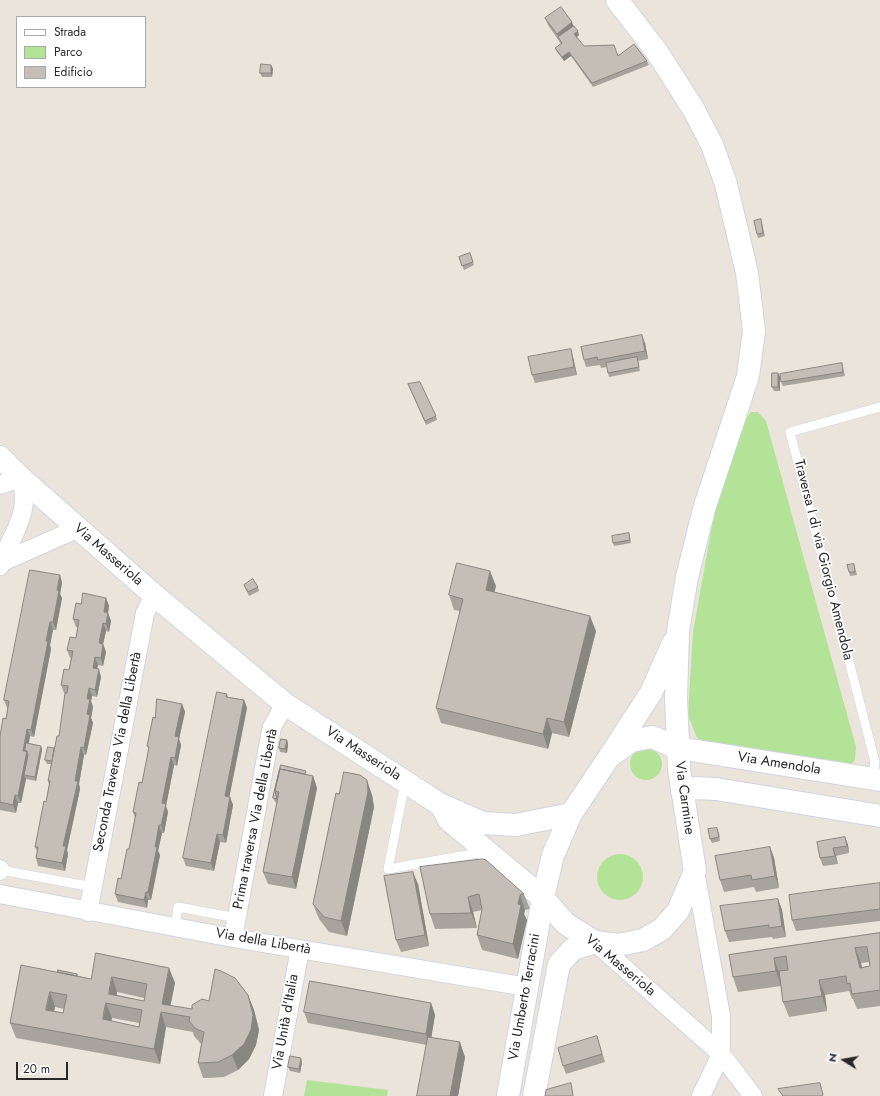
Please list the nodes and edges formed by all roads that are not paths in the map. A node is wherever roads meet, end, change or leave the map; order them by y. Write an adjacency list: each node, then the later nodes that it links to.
1 (617, 0): 9 (street)
2 (880, 407): 13 (lane, Traversa I di via Giorgio Amendola)
3 (0, 457): 4 (street, Via Masseriola)
4 (21, 478): 5 (street); 6 (street, Via Masseriola); 7 (street)
5 (0, 485)
6 (79, 528): 7 (street); 8 (street, Via Masseriola)
7 (1, 564)
8 (154, 595): 10 (street, Via Masseriola); 22 (street, Seconda Traversa Via della Libertà)
9 (678, 631): 11 (street, Via Carmine); 12 (street)
10 (285, 704): 14 (street, Via Masseriola); 26 (street, Prima traversa Via della Libertà)
11 (678, 748): 12 (street, Via Amendola); 13 (street, Via Amendola); 15 (street, Via Carmine)
12 (609, 757): 17 (street, Via Umberto Terracini)
13 (876, 779)
14 (405, 781): 16 (street, Via Masseriola); 19 (lane)
15 (682, 791): 18 (street); 21 (street, Via Carmine)
16 (441, 805): 17 (street); 19 (street, Via Masseriola)
17 (571, 814): 24 (street, Via Umberto Terracini)
18 (880, 816)
19 (485, 852): 24 (street, Via Masseriola)
20 (0, 870): 22 (lane)
21 (695, 871): 29 (street); 32 (street, Via Carmine)
22 (92, 887): 25 (street, Seconda Traversa Via della Libertà)
23 (0, 894): 25 (street, Via della Libertà)
24 (543, 898): 29 (street, Via Masseriola); 31 (street, Via Umberto Terracini)
25 (88, 912): 27 (street, Via della Libertà)
26 (237, 918): 27 (lane); 28 (street, Prima traversa Via della Libertà)
27 (175, 927): 28 (street, Via della Libertà)
28 (233, 938): 30 (street, Via della Libertà)
29 (595, 942): 32 (street, Via Masseriola); 35 (street, Via Umberto Terracini)
30 (300, 949): 31 (street, Via della Libertà); 33 (street, Via Unità d'Italia)
31 (527, 986): 34 (street, Via Umberto Terracini)
32 (721, 1054): 36 (street); 37 (street)
33 (273, 1096)
34 (508, 1096)
35 (534, 1096)
36 (702, 1096)
37 (753, 1096)

